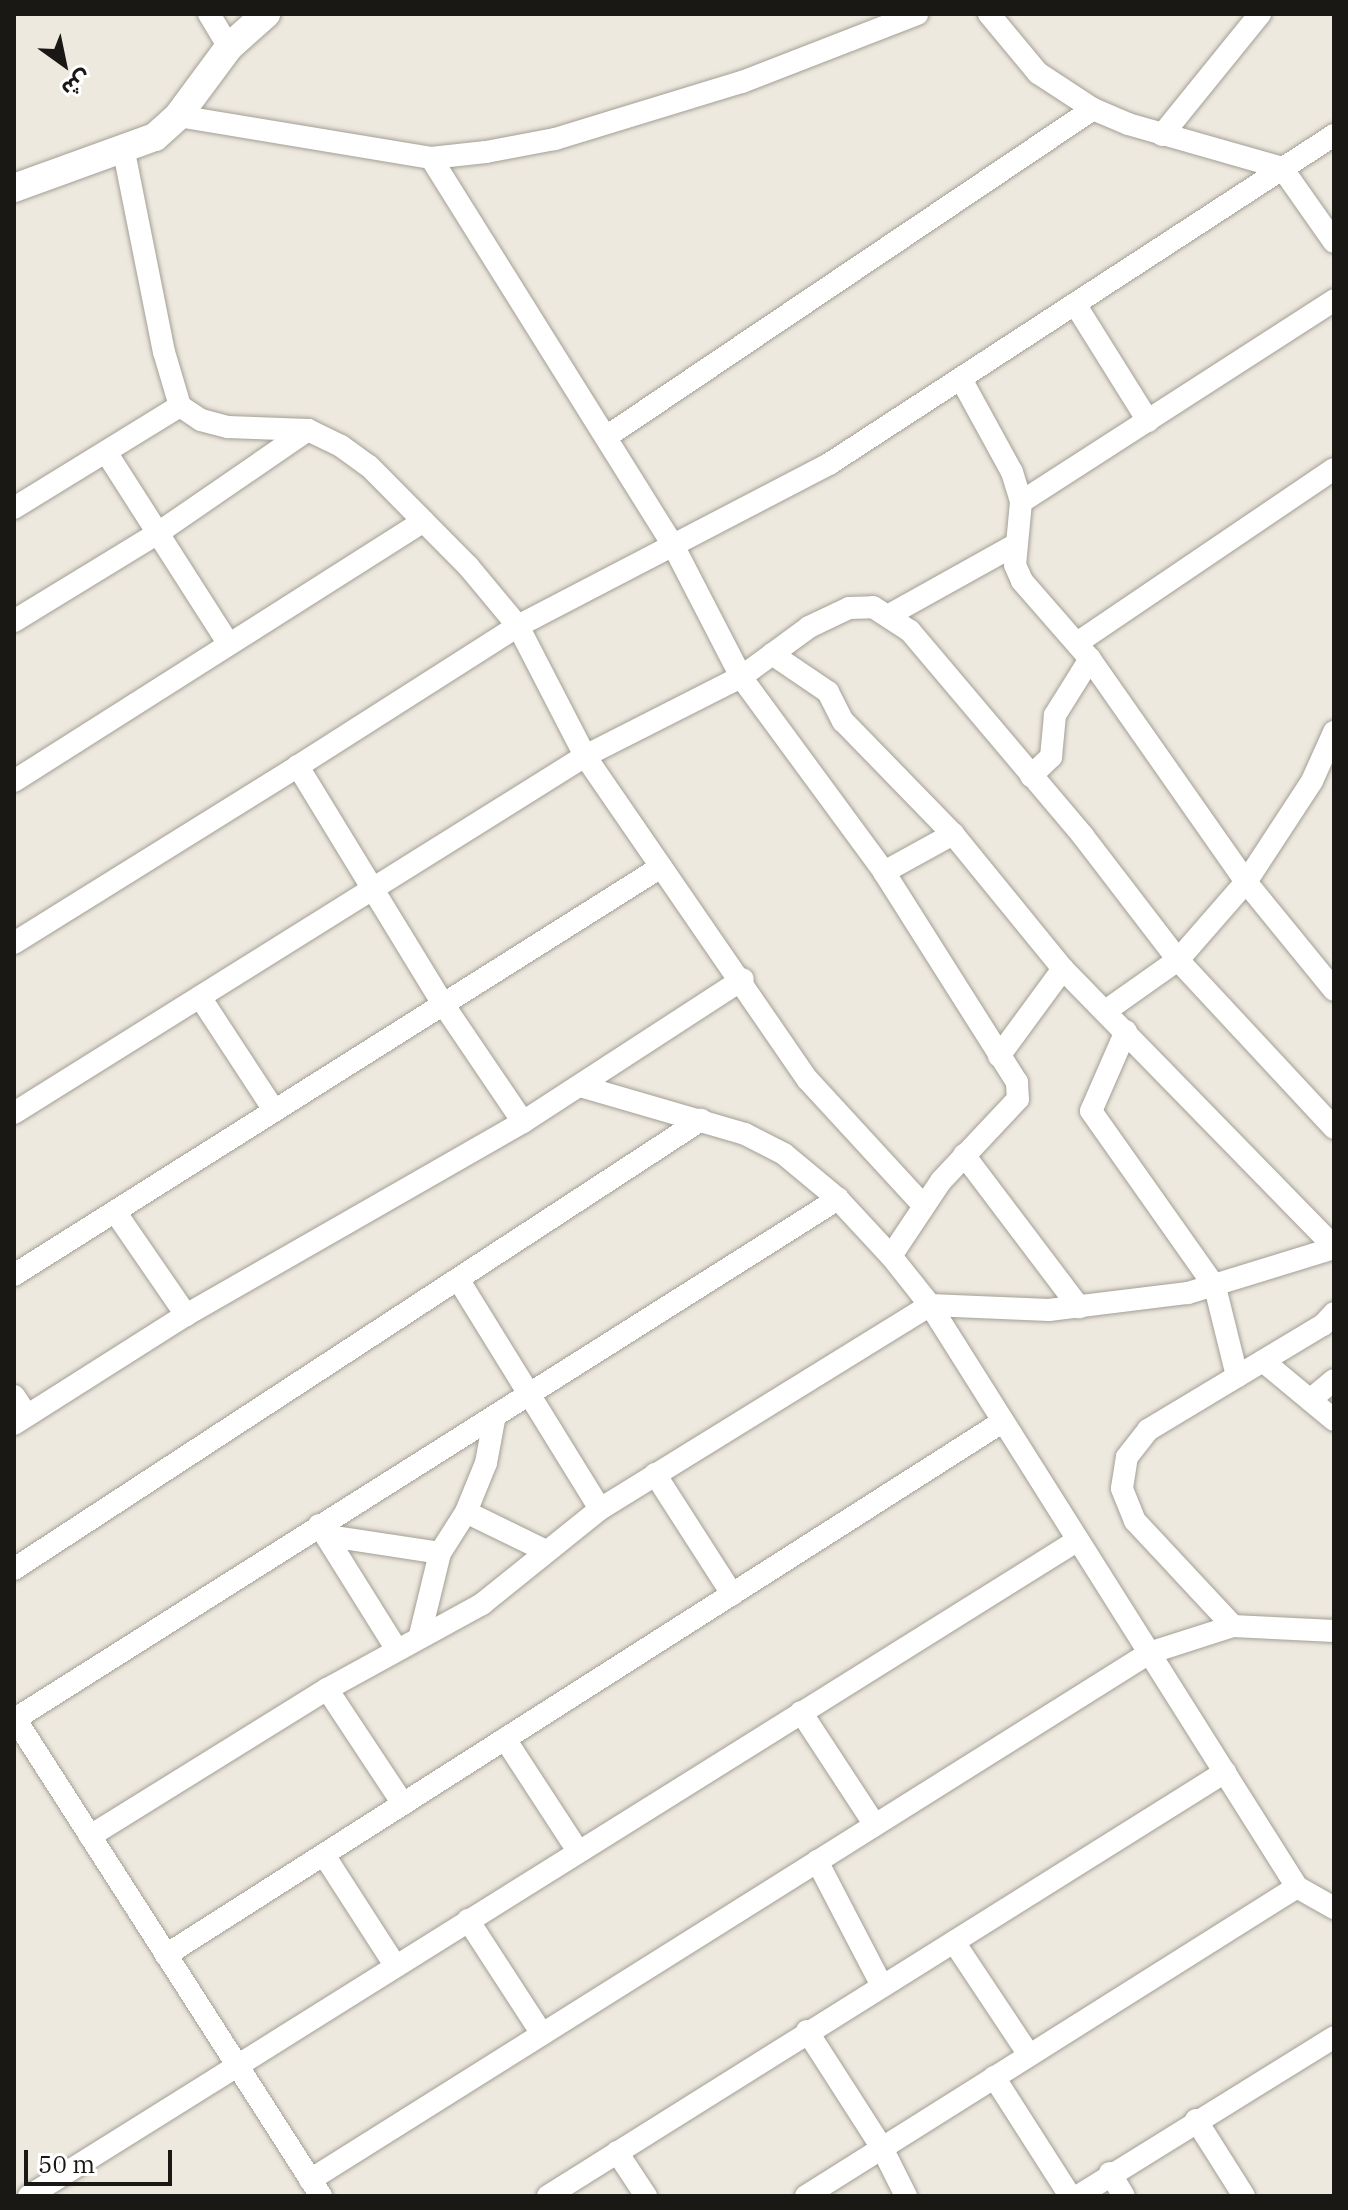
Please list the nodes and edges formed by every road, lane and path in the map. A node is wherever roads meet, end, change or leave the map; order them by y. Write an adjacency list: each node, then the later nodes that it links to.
1 (209, 14): 6 (street)
2 (266, 14): 6 (street)
3 (917, 14): 12 (street)
4 (989, 14): 7 (street)
5 (1260, 14): 9 (street)
6 (229, 47): 8 (street)
7 (1093, 109): 9 (street); 22 (street)
8 (178, 116): 11 (street); 12 (street)
9 (1162, 135): 13 (street)
10 (1334, 135): 13 (street)
11 (124, 152): 14 (street); 19 (street)
12 (431, 158): 22 (street)
13 (1282, 168): 15 (street); 17 (street)
14 (14, 188)
15 (1334, 242)
16 (1334, 300): 20 (street)
17 (1075, 304): 18 (street); 20 (street)
18 (961, 379): 25 (street); 29 (street)
19 (180, 406): 21 (street); 23 (street)
20 (1148, 421): 25 (street)
21 (308, 430): 27 (street); 28 (street)
22 (606, 437): 29 (street)
23 (106, 452): 26 (street); 28 (street)
24 (1334, 469): 35 (street)
25 (1021, 502): 30 (street)
26 (14, 508)
27 (424, 521): 33 (street); 34 (street)
28 (158, 533): 32 (street); 34 (street)
29 (673, 545): 33 (street); 37 (street)
30 (1015, 545): 31 (street); 35 (street)
31 (891, 614): 36 (street); 41 (street)
32 (14, 621)
33 (518, 626): 39 (street); 40 (street)
34 (229, 644): 42 (street)
35 (1083, 651): 41 (street); 46 (street)
36 (772, 654): 37 (street); 43 (street)
37 (741, 677): 39 (street); 45 (street)
38 (1334, 732): 46 (street)
39 (585, 756): 44 (street); 47 (street)
40 (298, 766): 47 (street); 48 (street)
41 (1031, 776): 49 (street)
42 (14, 781)
43 (953, 834): 45 (street); 50 (street)
44 (661, 867): 51 (street); 54 (street)
45 (884, 872): 57 (street)
46 (1246, 882): 49 (street); 52 (street)
47 (371, 886): 53 (street); 54 (street)
48 (16, 937)
49 (1178, 960): 55 (street); 63 (street)
50 (1063, 969): 55 (street); 57 (street)
51 (743, 979): 58 (street); 66 (street)
52 (1334, 990)
53 (200, 997): 59 (street); 60 (street)
54 (443, 1004): 59 (street); 62 (street)
55 (1107, 1010): 56 (street)
56 (1126, 1031): 68 (street); 72 (street)
57 (999, 1056): 64 (street)
58 (580, 1086): 61 (street); 62 (street)
59 (274, 1110): 67 (street)
60 (14, 1113)
61 (701, 1120): 65 (street); 71 (street)
62 (523, 1122): 76 (street)
63 (1334, 1128)
64 (964, 1155): 66 (street); 74 (street)
65 (838, 1199): 69 (street); 80 (street)
66 (924, 1206): 69 (street)
67 (116, 1213): 70 (street); 76 (street)
68 (1334, 1247): 72 (street)
69 (891, 1256): 73 (street)
70 (14, 1275)
71 (458, 1279): 80 (street); 93 (street)
72 (1215, 1287): 74 (street); 78 (street)
73 (930, 1305): 74 (street); 85 (street); 86 (street)
74 (1079, 1307)
75 (1334, 1313): 77 (street)
76 (186, 1315): 82 (street)
77 (1263, 1361): 78 (street); 81 (street)
78 (1237, 1376): 95 (street)
79 (1334, 1380): 81 (street)
80 (530, 1399): 83 (street); 87 (street)
81 (1310, 1400): 84 (street)
82 (18, 1412)
83 (494, 1420): 88 (street); 89 (street)
84 (1334, 1420)
85 (1002, 1422): 90 (street); 94 (street)
86 (655, 1474): 87 (street); 94 (street)
87 (600, 1509): 91 (street)
88 (466, 1512): 91 (street); 92 (street)
89 (324, 1530): 92 (street); 98 (street); 102 (street)
90 (1078, 1540): 99 (street); 101 (street)
91 (544, 1550): 97 (street)
92 (440, 1553): 97 (street)
93 (14, 1569)
94 (732, 1594): 103 (street)
95 (1233, 1626): 96 (street); 99 (street)
96 (1334, 1631)
97 (420, 1635): 98 (street)
98 (396, 1648): 100 (street)
99 (1149, 1653): 104 (street); 106 (street)
100 (327, 1689): 105 (street); 107 (street)
101 (801, 1712): 106 (street); 108 (street)
102 (15, 1718): 107 (street)
103 (505, 1739): 105 (street); 108 (street)
104 (1225, 1772): 111 (street); 114 (street)
105 (403, 1804): 109 (street)
106 (875, 1825): 110 (street)
107 (90, 1836): 115 (street)
108 (578, 1851): 113 (street)
109 (324, 1855): 115 (street); 116 (street)
110 (817, 1861): 117 (street); 119 (street)
111 (1297, 1887): 112 (street); 121 (street)
112 (1334, 1908)
113 (468, 1920): 116 (street); 119 (street)
114 (954, 1942): 117 (street); 121 (street)
115 (166, 1955): 122 (street)
116 (395, 1965): 122 (street)
117 (881, 1984): 118 (street)
118 (807, 2031): 125 (street); 126 (street)
119 (542, 2034): 128 (street)
120 (1334, 2037): 124 (street)
121 (1029, 2055): 123 (street)
122 (236, 2064): 128 (street); 129 (street)
123 (994, 2077): 125 (street); 134 (street)
124 (1196, 2120): 127 (street); 137 (street)
125 (882, 2148): 132 (street); 133 (street)
126 (617, 2152): 130 (street); 131 (street)
127 (1110, 2173): 135 (street); 136 (street)
128 (315, 2188)
129 (29, 2196)
130 (548, 2196)
131 (646, 2196)
132 (806, 2196)
133 (906, 2196)
134 (1070, 2196)
135 (1078, 2196)
136 (1124, 2196)
137 (1244, 2196)

